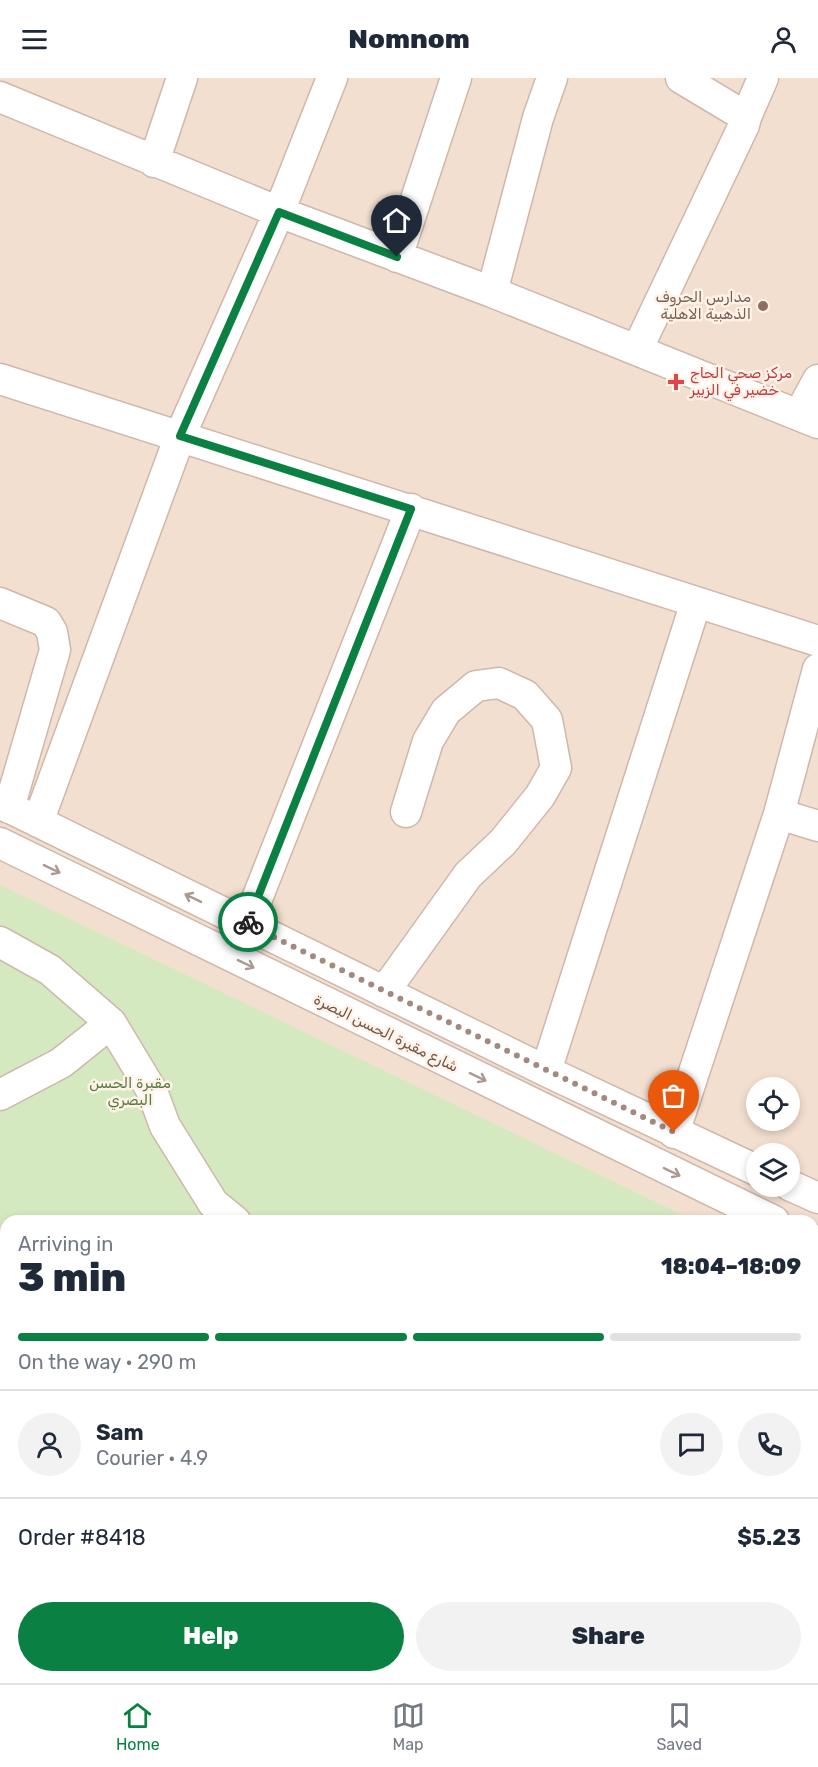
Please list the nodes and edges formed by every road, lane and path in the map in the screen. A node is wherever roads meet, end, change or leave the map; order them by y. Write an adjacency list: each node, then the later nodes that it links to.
1 (182, 78): 9 (street)
2 (332, 78): 10 (street)
3 (456, 78): 11 (street)
4 (552, 78): 12 (street)
5 (681, 78): 8 (street)
6 (763, 78): 8 (street)
7 (0, 97): 9 (street)
8 (746, 117): 13 (street)
9 (154, 162): 10 (street)
10 (279, 212): 11 (street); 17 (street)
11 (397, 257): 12 (street)
12 (492, 292): 13 (street)
13 (637, 350): 16 (street)
14 (0, 379): 17 (street)
15 (818, 380): 16 (street)
16 (809, 419)
17 (180, 436): 18 (street); 26 (street)
18 (411, 509): 19 (street); 29 (street)
19 (696, 602): 21 (street); 34 (street)
20 (0, 603): 23 (street)
21 (818, 641)
22 (818, 669): 25 (street)
23 (5, 805): 26 (street)
24 (406, 812): 31 (street)
25 (779, 814): 27 (street); 36 (street)
26 (38, 822): 29 (street, one-way to 26)
27 (818, 826)
28 (0, 843): 32 (street, شارع مقبرة الحسن البصرة, one-way to 32)
29 (247, 924): 31 (street)
30 (0, 942): 33 (street)
31 (379, 990): 32 (street); 34 (street)
32 (360, 1020): 41 (street, شارع مقبرة الحسن البصرة, one-way to 41)
33 (111, 1023): 35 (street); 40 (street)
34 (546, 1071): 36 (street)
35 (0, 1095)
36 (674, 1132): 37 (street)
37 (746, 1165)
38 (800, 1190): 39 (street)
39 (818, 1198)
40 (217, 1215)
41 (762, 1215)

